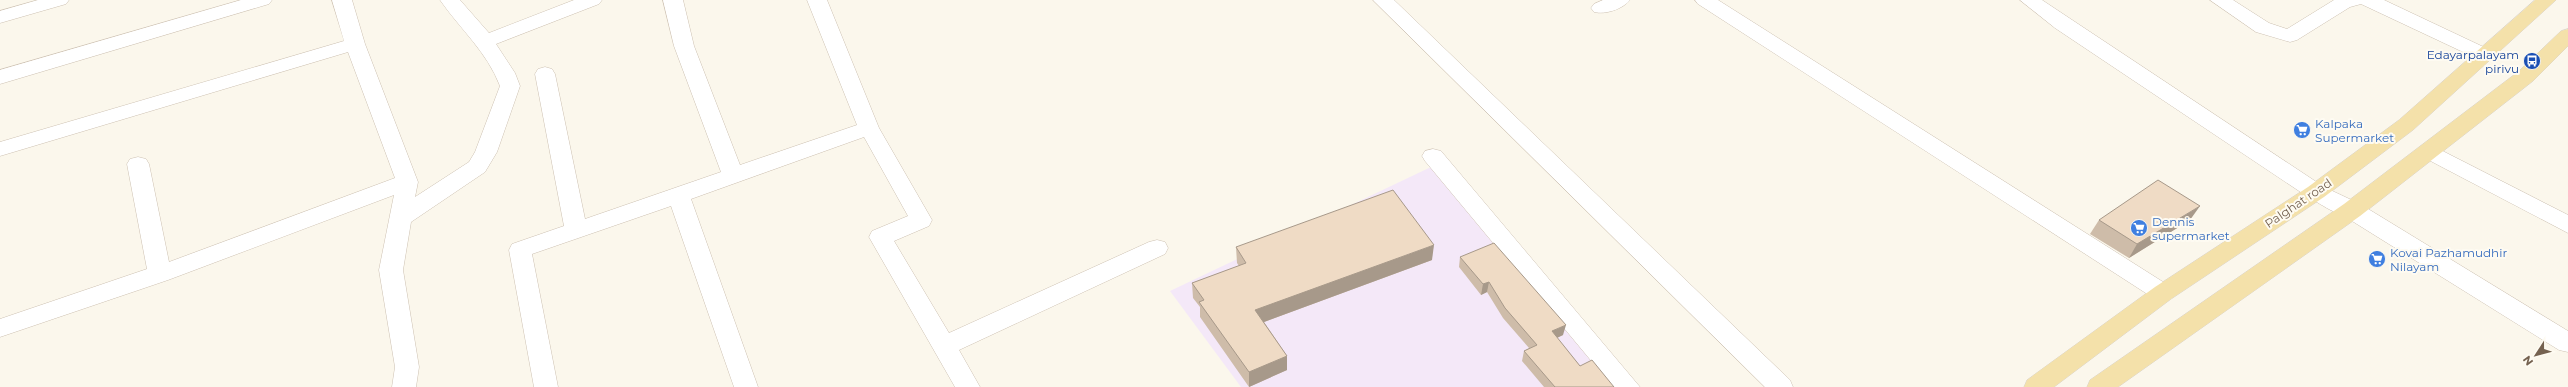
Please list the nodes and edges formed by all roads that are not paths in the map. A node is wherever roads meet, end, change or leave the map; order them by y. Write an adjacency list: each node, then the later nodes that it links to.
1 (59, 0): 17 (street)
2 (262, 0): 23 (street)
3 (342, 0): 20 (street)
4 (450, 0): 19 (street)
5 (592, 0): 19 (street)
6 (673, 0): 29 (street)
7 (817, 0): 24 (street)
8 (1383, 0): 48 (street)
9 (1620, 0): 16 (street)
10 (1705, 0): 39 (street)
11 (2030, 0): 31 (street)
12 (2220, 0): 15 (street)
13 (2368, 0): 21 (street)
14 (2546, 0): 21 (main road, Palghat road)
15 (2346, 1)
16 (1601, 8)
17 (0, 18)
18 (2568, 35): 26 (main road)
19 (485, 41): 34 (street)
20 (355, 44): 25 (street); 30 (street)
21 (2485, 55): 31 (main road, Palghat road)
22 (545, 74): 36 (street)
23 (0, 77)
24 (869, 128): 29 (street); 42 (street)
25 (0, 149)
26 (2429, 150): 33 (main road); 35 (street)
27 (1433, 156): 47 (street)
28 (138, 164): 38 (street)
29 (733, 175): 32 (street)
30 (407, 182): 34 (street); 38 (street)
31 (2316, 192): 33 (street); 39 (main road, Palghat road)
32 (678, 194): 36 (street); 45 (street)
33 (2352, 210): 41 (street); 50 (main road)
34 (400, 218): 43 (street)
35 (2568, 225)
36 (576, 230): 44 (street)
37 (1157, 248): 42 (street)
38 (160, 274): 40 (street)
39 (2163, 293): 49 (main road, Palghat road)
40 (0, 328)
41 (2568, 343)
42 (944, 346): 46 (street)
43 (404, 387)
44 (546, 387)
45 (746, 387)
46 (968, 387)
47 (1628, 387)
48 (1781, 387)
49 (2036, 387)
50 (2099, 387)

